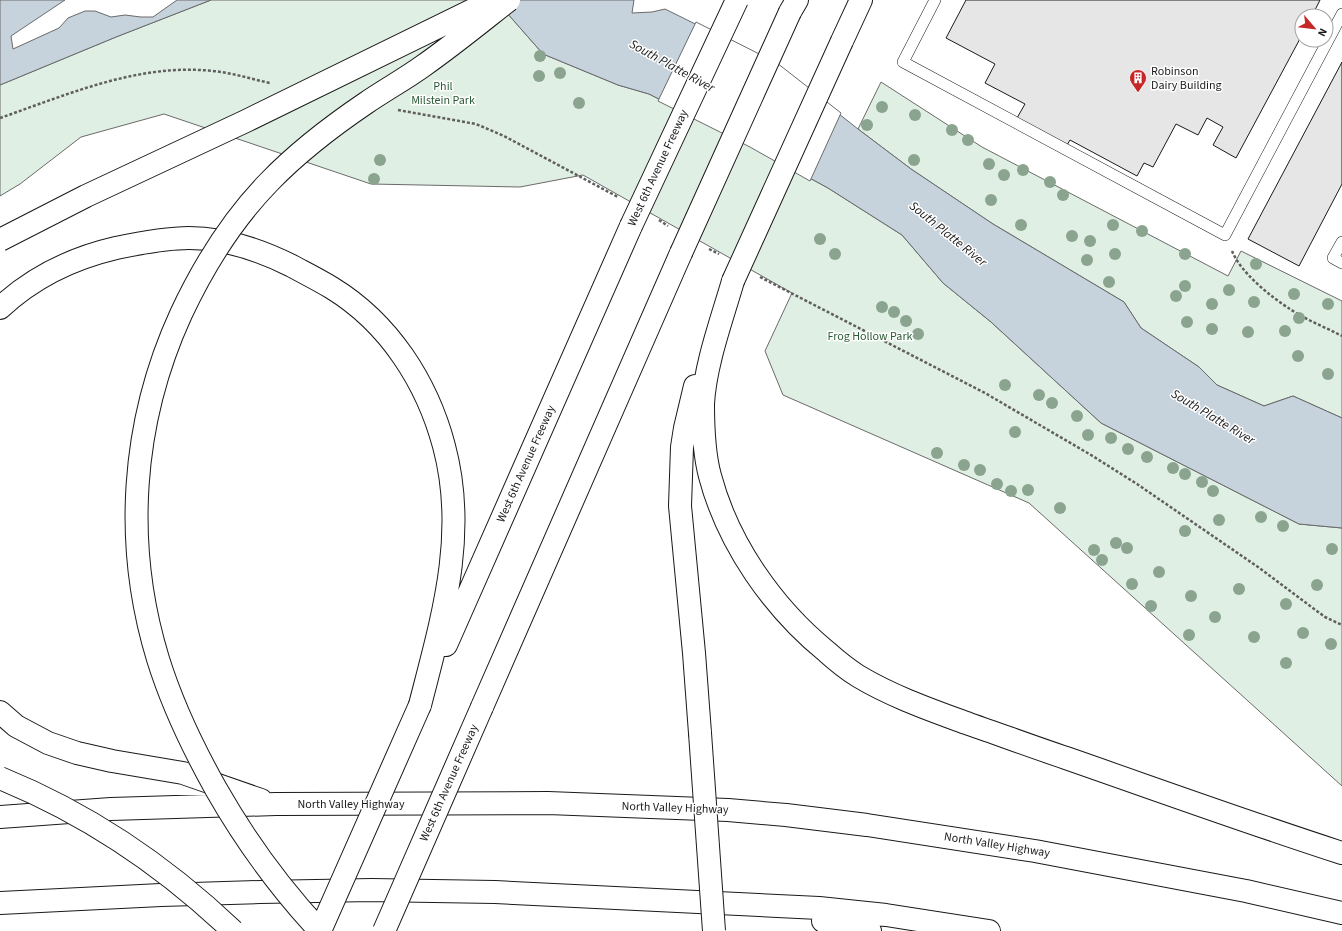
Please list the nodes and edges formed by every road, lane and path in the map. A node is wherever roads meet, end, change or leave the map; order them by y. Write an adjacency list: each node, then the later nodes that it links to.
1 (493, 0): 9 (highway, bridge)
2 (510, 0): 25 (highway, bridge)
3 (737, 0): 15 (highway, West 6th Avenue Freeway, bridge)
4 (861, 0): 12 (highway, bridge)
5 (935, 0): 8 (lane)
6 (794, 4): 26 (highway, West 6th Avenue Freeway, bridge)
7 (1342, 14): 8 (lane)
8 (1225, 235): 14 (path)
9 (0, 240)
10 (1342, 242): 11 (lane)
11 (1342, 262)
12 (733, 281): 20 (highway); 27 (highway, bridge)
13 (0, 308): 15 (highway)
14 (1342, 336)
15 (420, 705): 25 (highway, West 6th Avenue Freeway, bridge)
16 (0, 712): 18 (highway)
17 (0, 778): 24 (highway, bridge)
18 (276, 804): 19 (highway, North Valley Highway); 23 (highway, North Valley Highway)
19 (0, 817)
20 (1342, 853)
21 (0, 903): 22 (highway)
22 (744, 904): 28 (highway); 29 (highway)
23 (1342, 913)
24 (233, 931)
25 (320, 931)
26 (384, 931)
27 (714, 931)
28 (870, 931)
29 (989, 931)

